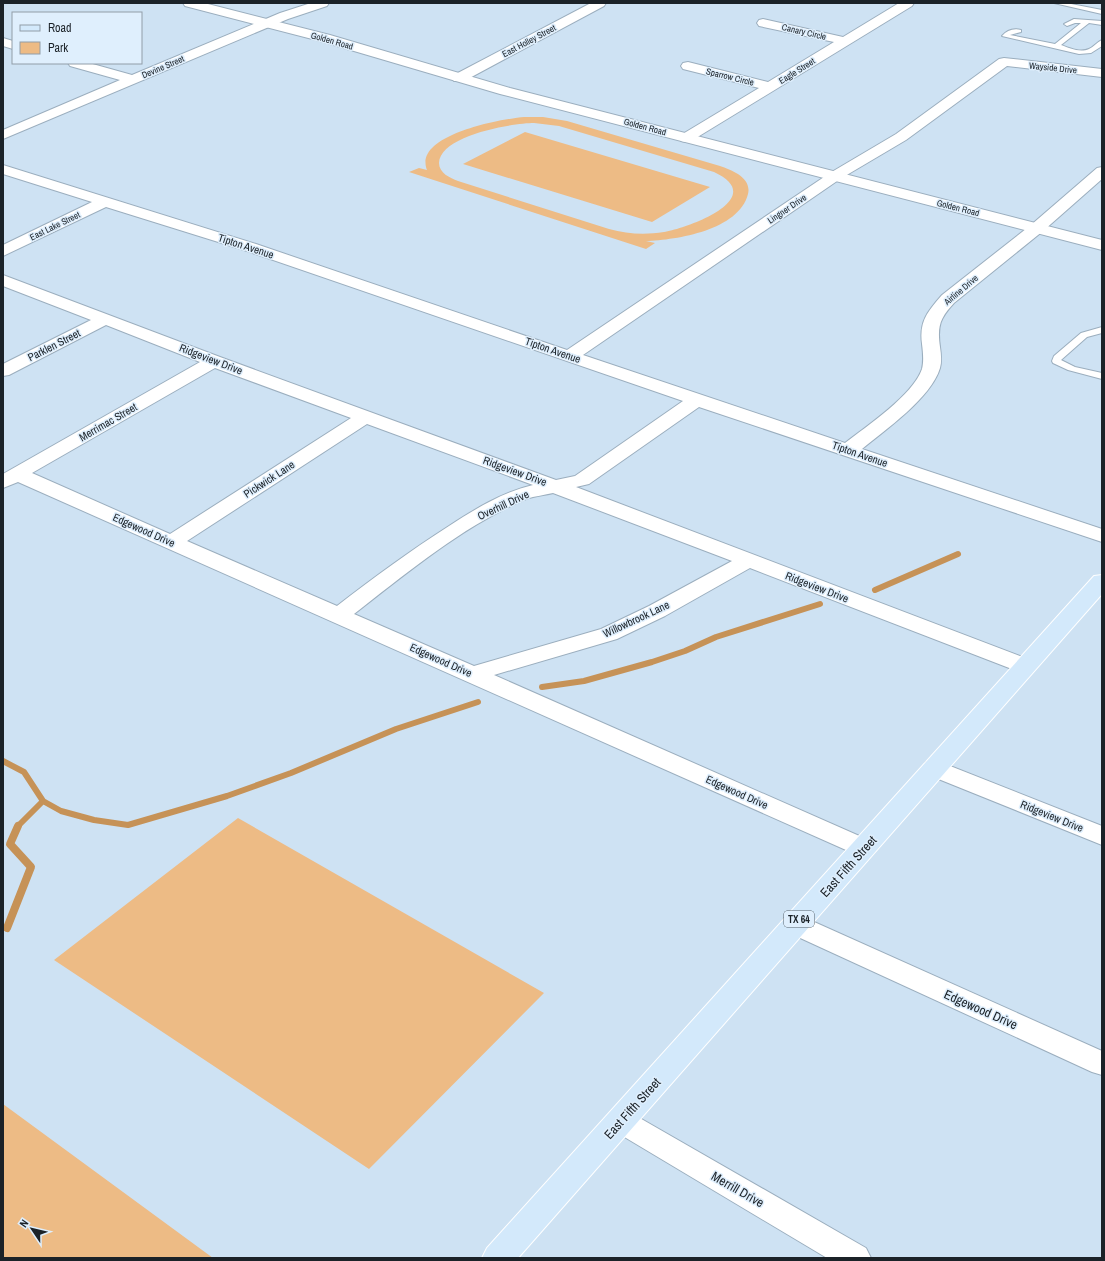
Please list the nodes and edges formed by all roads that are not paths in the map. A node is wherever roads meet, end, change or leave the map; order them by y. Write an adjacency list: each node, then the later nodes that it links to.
1 (189, 3): 9 (street, Golden Road)
2 (323, 3): 9 (street, Devine Street)
3 (600, 3): 22 (street, East Holley Street)
4 (908, 3): 14 (street, Eagle Street)
5 (1057, 3): 6 (lane)
6 (1102, 12)
7 (1088, 21): 10 (lane); 13 (lane); 13 (lane)
8 (763, 22): 14 (street, Canary Circle)
9 (266, 23): 22 (street, Golden Road); 23 (street, Devine Street)
10 (1102, 23)
11 (1019, 31): 15 (lane)
12 (1028, 33): 15 (lane)
13 (1073, 33): 17 (lane)
14 (845, 41): 24 (street, Eagle Street)
15 (1029, 41): 17 (lane)
16 (1102, 42): 17 (lane)
17 (1057, 46)
18 (1004, 62): 21 (street, Wayside Drive); 29 (street, Lingner Drive)
19 (78, 64): 23 (street)
20 (688, 66): 24 (street, Sparrow Circle)
21 (1102, 73)
22 (459, 78): 26 (street, Golden Road)
23 (133, 80): 25 (street, Devine Street)
24 (771, 87): 26 (street, Eagle Street)
25 (3, 135)
26 (686, 138): 29 (street, Golden Road)
27 (3, 169): 30 (street, Tipton Avenue)
28 (1102, 171): 31 (street, Airline Drive)
29 (835, 176): 31 (street, Golden Road); 37 (street, Lingner Drive)
30 (106, 202): 33 (street, East Lake Street); 37 (street, Tipton Avenue)
31 (1038, 228): 32 (street, Golden Road); 43 (street, Airline Drive)
32 (1102, 245)
33 (3, 251)
34 (3, 280): 35 (street, Ridgeview Drive)
35 (105, 319): 38 (street, Ridgeview Drive); 39 (street, Parklen Street)
36 (1101, 330): 40 (lane)
37 (570, 356): 41 (street, Tipton Avenue)
38 (214, 361): 42 (street, Ridgeview Drive); 44 (street, Merrimac Street)
39 (3, 371)
40 (1102, 376)
41 (697, 400): 43 (street, Tipton Avenue); 45 (street, Overhill Drive)
42 (366, 416): 45 (street, Ridgeview Drive); 47 (street, Pickwick Lane)
43 (849, 450): 46 (street, Tipton Avenue)
44 (10, 478): 47 (street, Edgewood Drive)
45 (554, 486): 48 (street, Ridgeview Drive); 50 (street, Overhill Drive)
46 (1102, 536)
47 (171, 542): 50 (street, Edgewood Drive)
48 (746, 561): 51 (street, Ridgeview Drive); 52 (street, Willowbrook Lane)
49 (1102, 581): 51 (main road, East Fifth Street / TX 64)
50 (338, 616): 52 (street, Edgewood Drive)
51 (1025, 666): 53 (main road, East Fifth Street / TX 64)
52 (472, 674): 55 (street, Edgewood Drive)
53 (935, 768): 54 (street, Ridgeview Drive); 55 (main road, East Fifth Street / TX 64)
54 (1102, 836)
55 (864, 848): 56 (main road, East Fifth Street / TX 64)
56 (794, 924): 57 (street, Edgewood Drive); 58 (main road, East Fifth Street / TX 64)
57 (1102, 1064)
58 (621, 1121): 59 (main road, East Fifth Street / TX 64); 60 (street, Merrill Drive)
59 (498, 1258)
60 (855, 1258)

